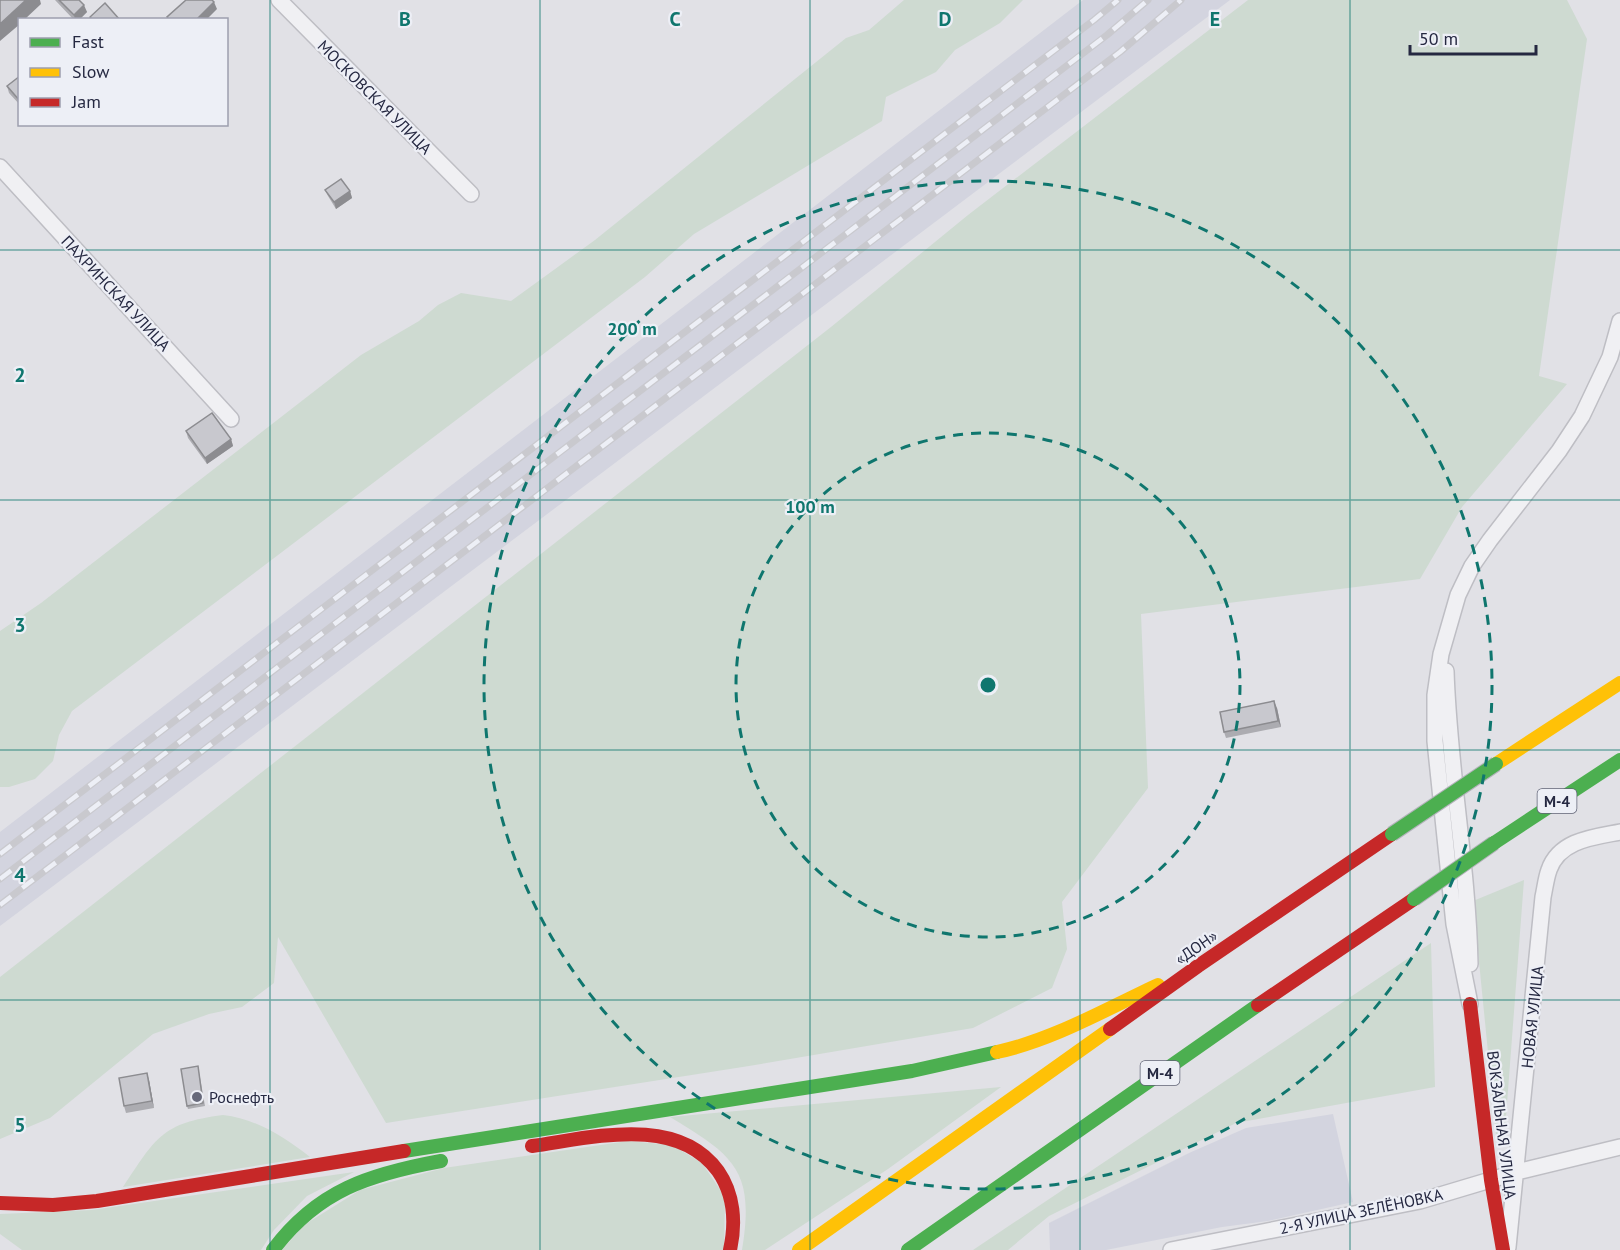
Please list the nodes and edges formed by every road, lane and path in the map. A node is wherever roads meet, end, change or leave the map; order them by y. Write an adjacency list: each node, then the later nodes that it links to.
1 (279, 0): 3 (street, МОСКОВСКАЯ УЛИЦА)
2 (0, 167): 5 (street, ПАХРИНСКАЯ УЛИЦА)
3 (471, 194)
4 (1620, 321): 10 (street)
5 (231, 419)
6 (1620, 683): 9 (main road, «ДОН», bridge)
7 (1620, 760): 20 (main road, М-4, bridge)
8 (1620, 832): 14 (street, НОВАЯ УЛИЦА)
9 (1198, 966): 16 (main road); 19 (main road, «ДОН»)
10 (1470, 1004): 15 (main road, ВОКЗАЛЬНАЯ УЛИЦА)
11 (1620, 1147): 14 (street, 2-Я УЛИЦА ЗЕЛЁНОВКА)
12 (515, 1149): 18 (main road)
13 (460, 1158): 17 (main road)
14 (1516, 1172): 15 (street, 2-Я УЛИЦА ЗЕЛЁНОВКА); 23 (street, НОВАЯ УЛИЦА)
15 (1491, 1180): 21 (street, 2-Я УЛИЦА ЗЕЛЁНОВКА); 22 (main road, ВОКЗАЛЬНАЯ УЛИЦА)
16 (0, 1203)
17 (273, 1250)
18 (730, 1250)
19 (799, 1250)
20 (908, 1250)
21 (1171, 1250)
22 (1503, 1250)
23 (1507, 1250)

